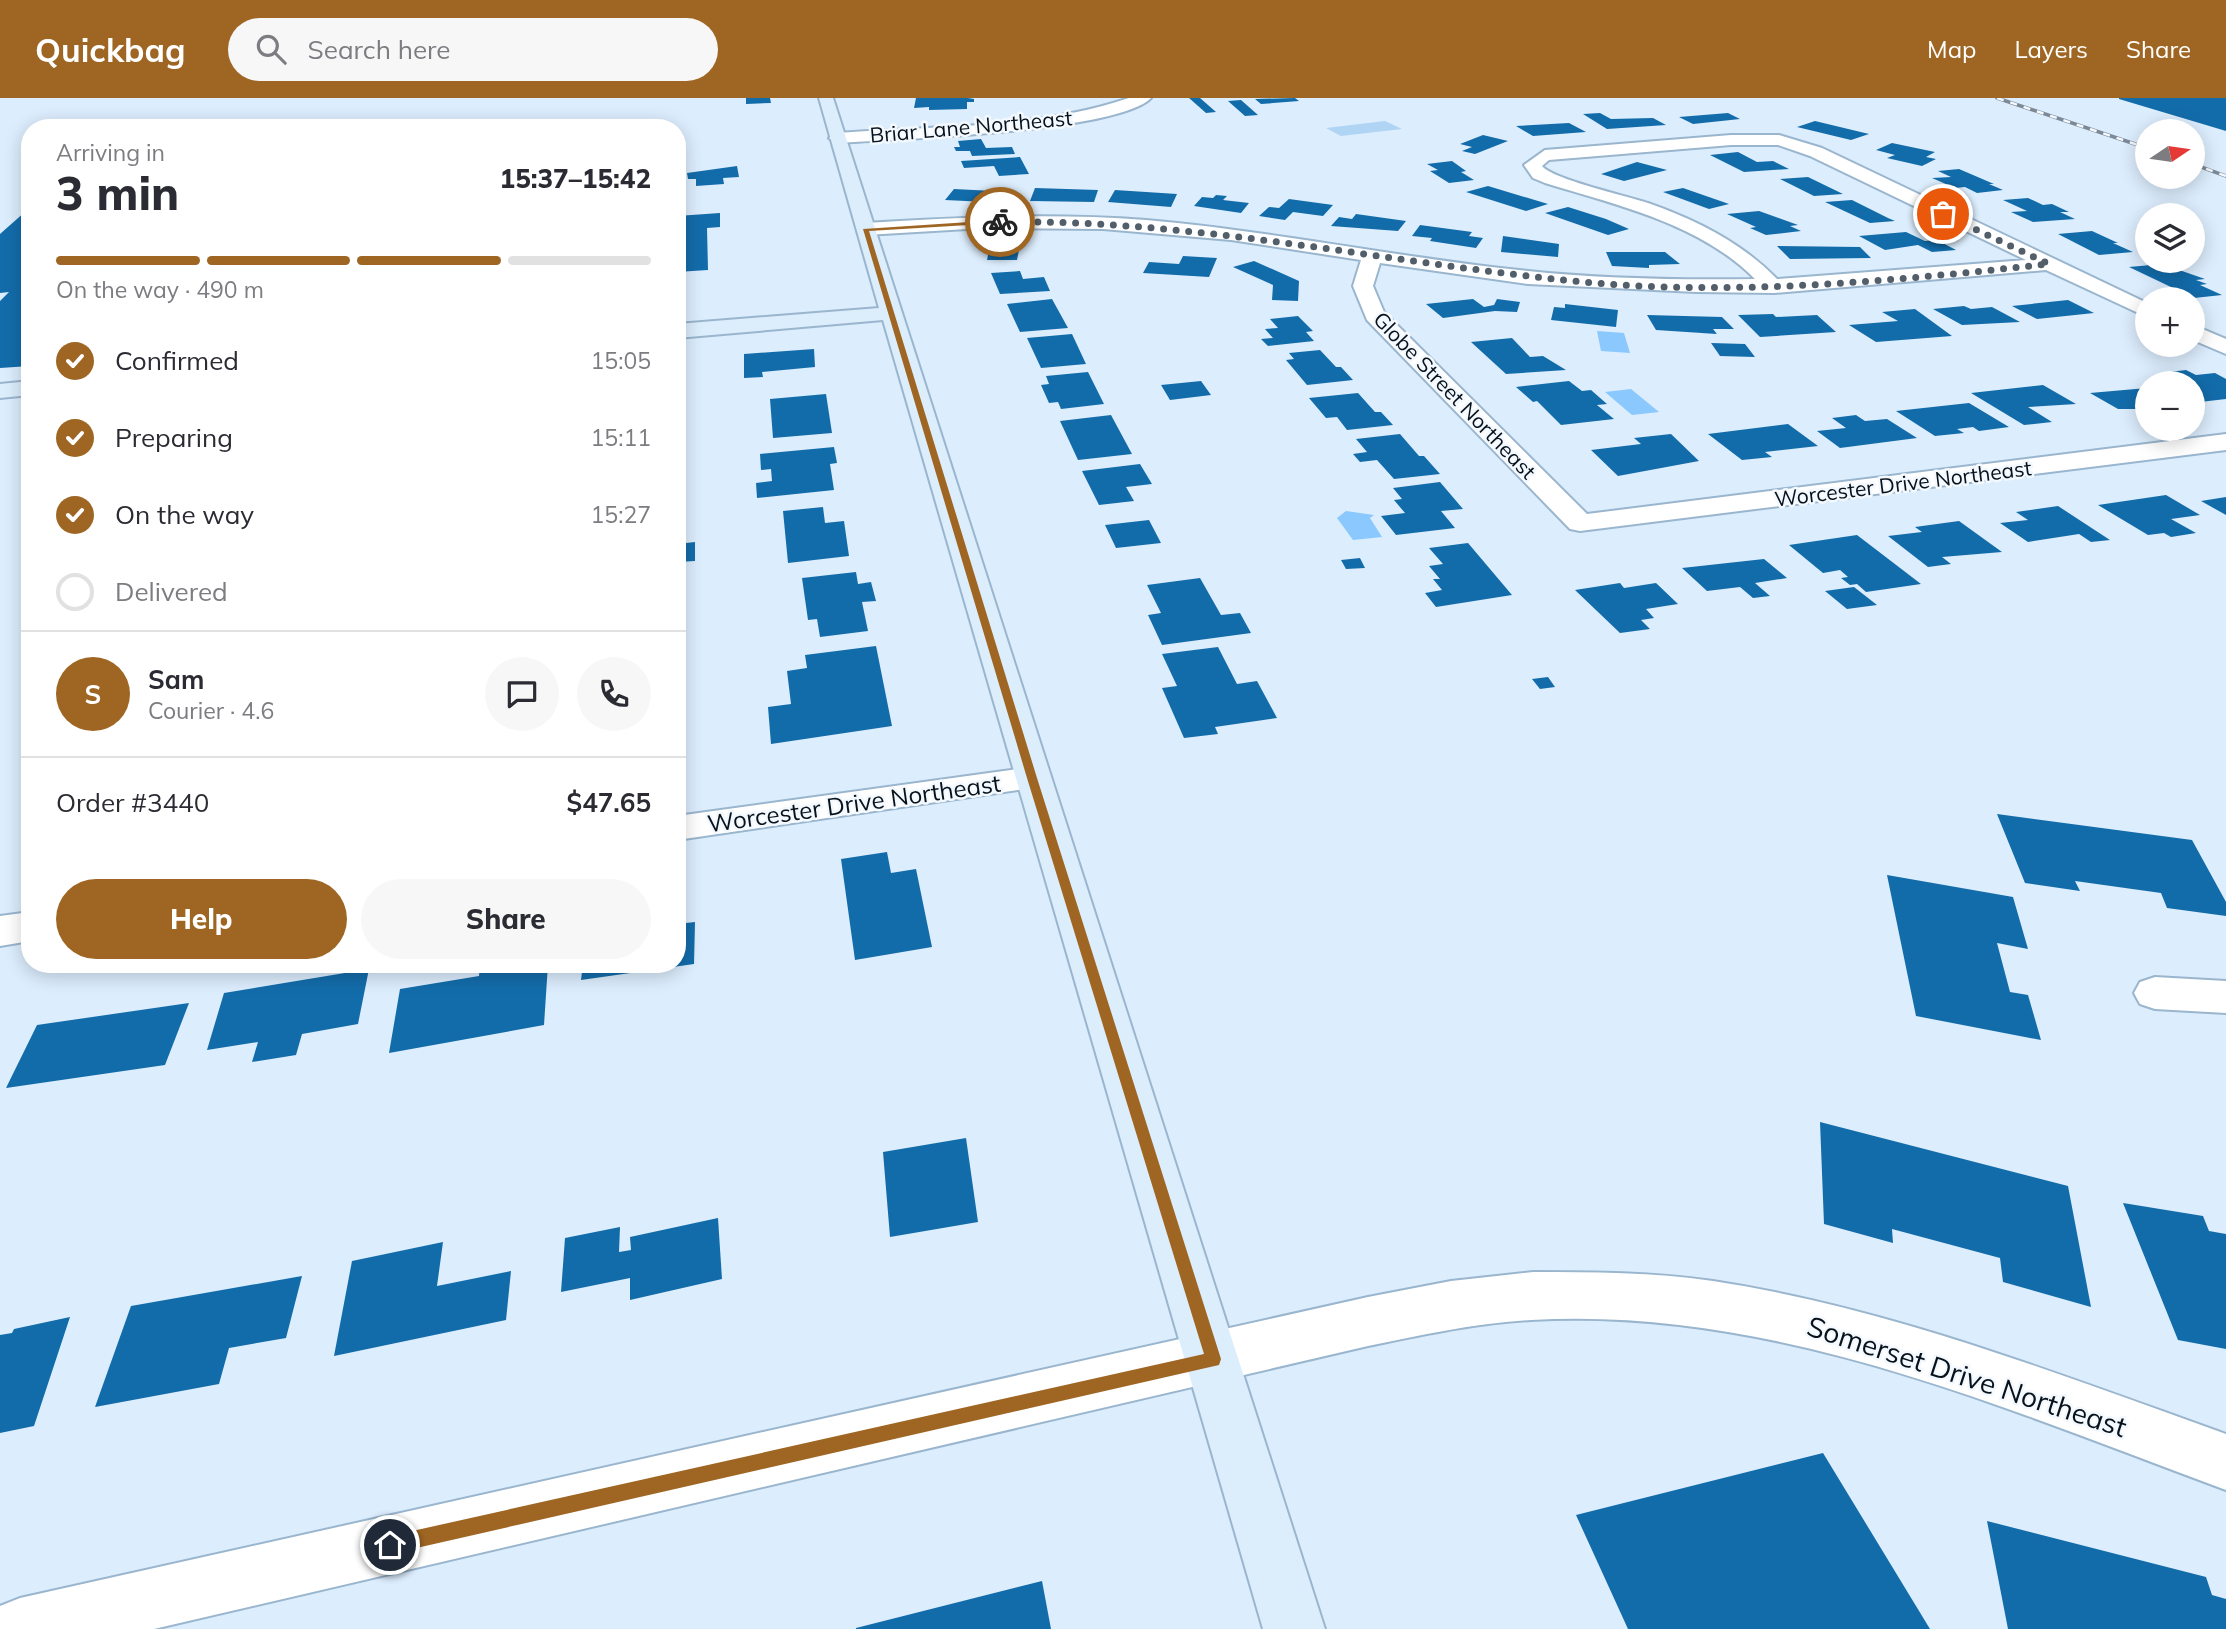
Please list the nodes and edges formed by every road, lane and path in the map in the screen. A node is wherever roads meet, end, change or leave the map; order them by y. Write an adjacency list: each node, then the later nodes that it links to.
1 (826, 98): 3 (main road)
2 (1144, 98): 3 (street, Briar Lane Northeast)
3 (837, 138): 4 (main road)
4 (866, 229): 5 (street); 9 (main road)
5 (1373, 256): 7 (street); 16 (street, Globe Street Northeast)
6 (2049, 264): 7 (street); 7 (street); 8 (street)
7 (1774, 287)
8 (2135, 305)
9 (891, 313): 10 (main road); 17 (main road)
10 (686, 330)
11 (2205, 337): 12 (street)
12 (2226, 347)
13 (21, 389): 14 (main road)
14 (0, 391)
15 (2226, 442): 16 (street, Worcester Drive Northeast)
16 (1580, 523)
17 (1032, 778): 18 (street, Worcester Drive Northeast); 23 (main road)
18 (686, 827)
19 (21, 928): 20 (street)
20 (0, 931)
21 (2155, 993): 22 (street)
22 (2226, 997)
23 (1213, 1359): 24 (street, Somerset Drive Northeast); 25 (street, Somerset Drive Northeast); 26 (main road)
24 (2226, 1462)
25 (20, 1629)
26 (1294, 1629)

